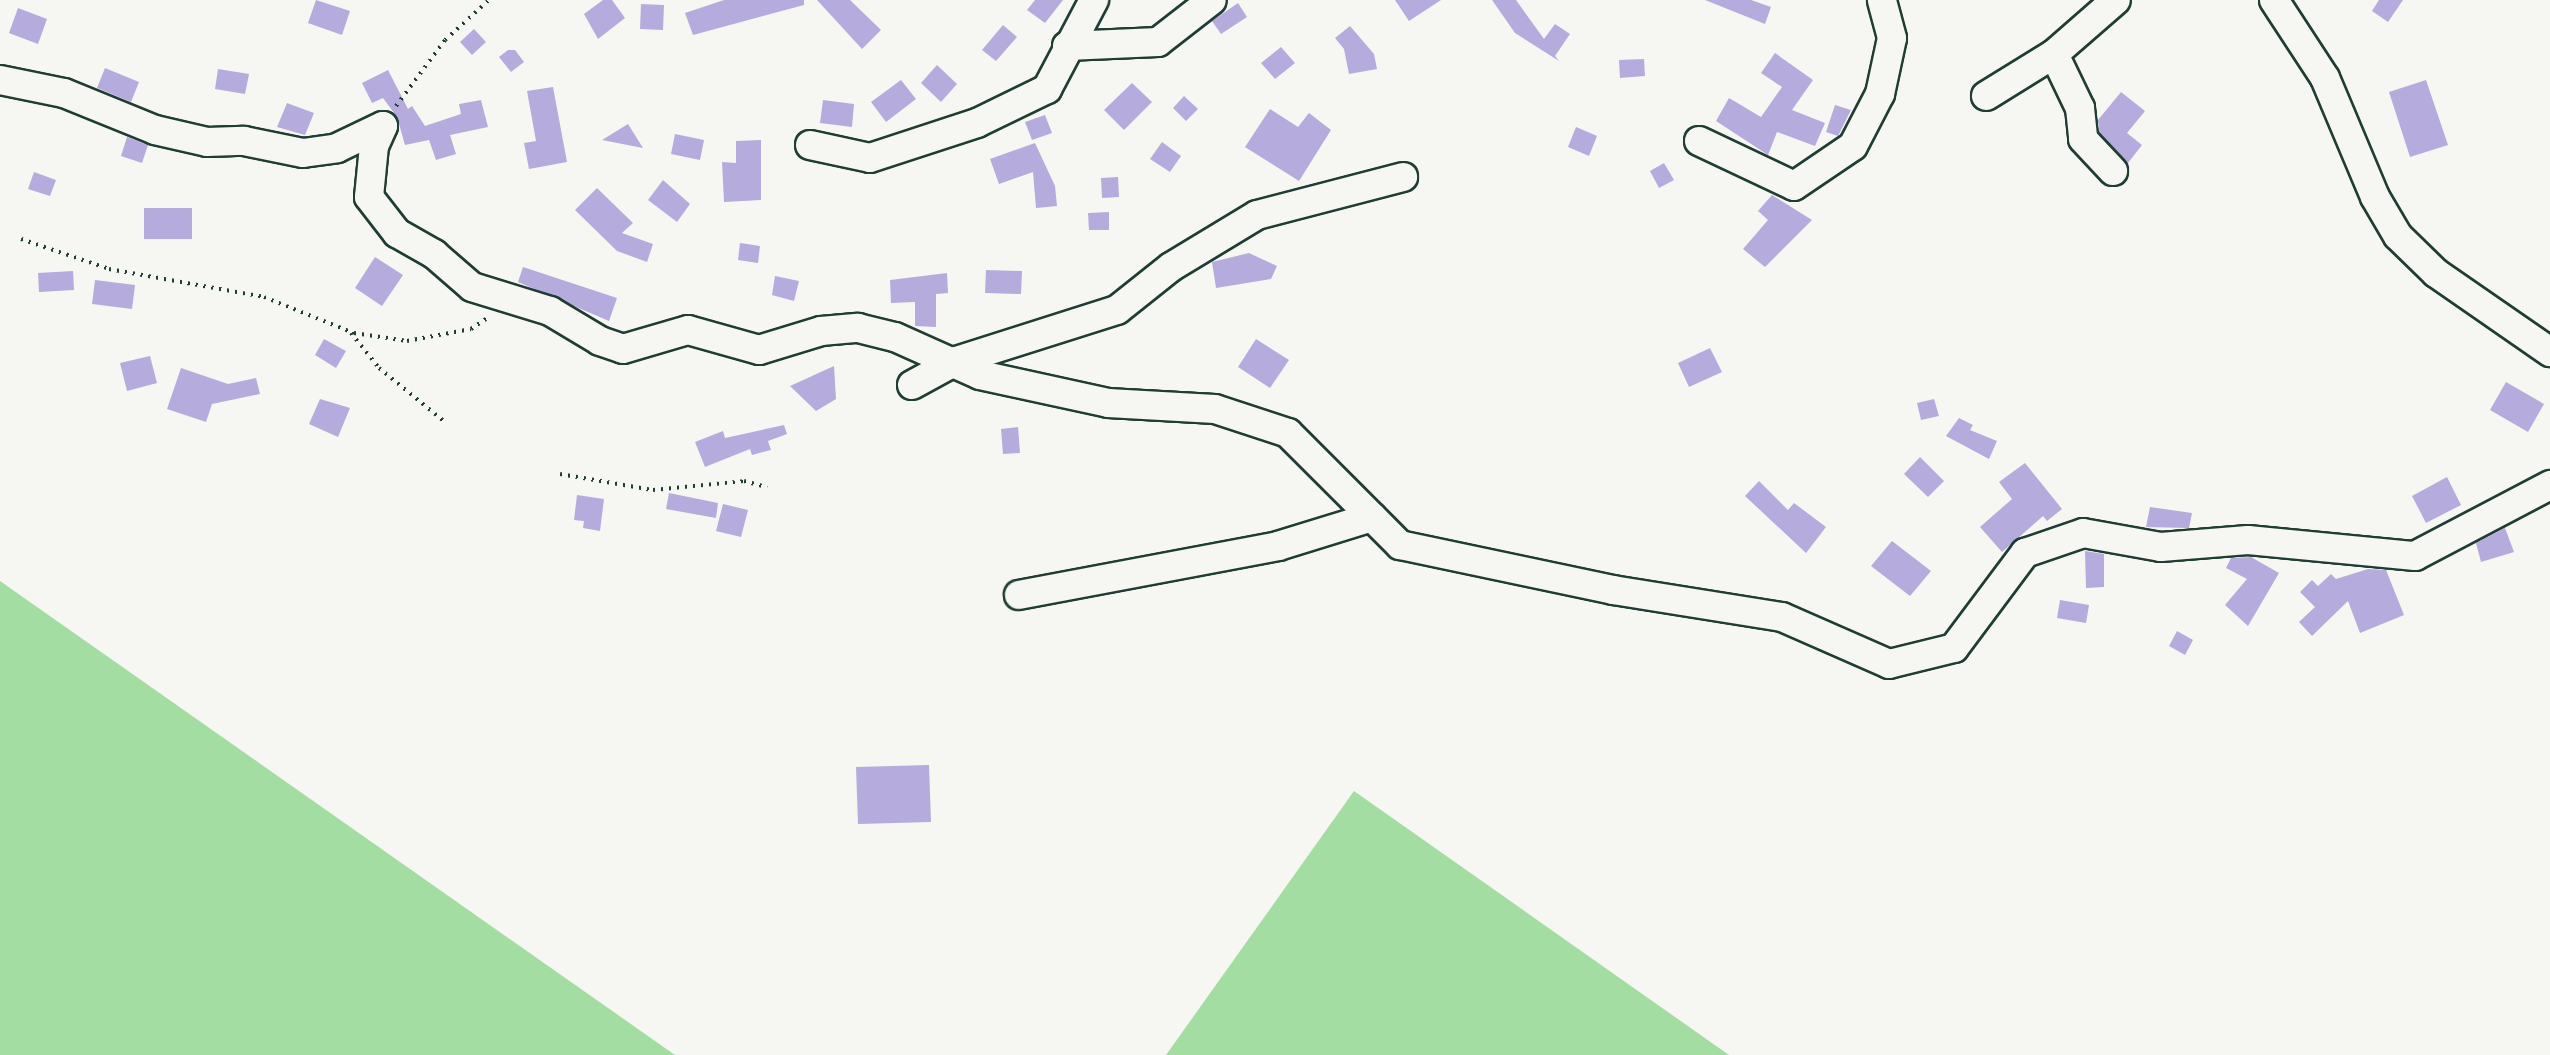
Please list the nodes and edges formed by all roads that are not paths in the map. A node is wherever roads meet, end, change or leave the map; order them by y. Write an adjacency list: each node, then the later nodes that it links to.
1 (1094, 0): 6 (street)
2 (1212, 0): 6 (street)
3 (1882, 0): 10 (street)
4 (2116, 0): 7 (street)
5 (2274, 0): 14 (street)
6 (1067, 46): 11 (street)
7 (2054, 54): 9 (street); 12 (street)
8 (0, 80): 15 (street)
9 (1986, 96)
10 (1699, 141)
11 (810, 145)
12 (2113, 171)
13 (1403, 177): 15 (street)
14 (2550, 352)
15 (956, 361): 16 (street); 18 (street)
16 (912, 385)
17 (2550, 485): 18 (street)
18 (1372, 517): 19 (street)
19 (1019, 595)

